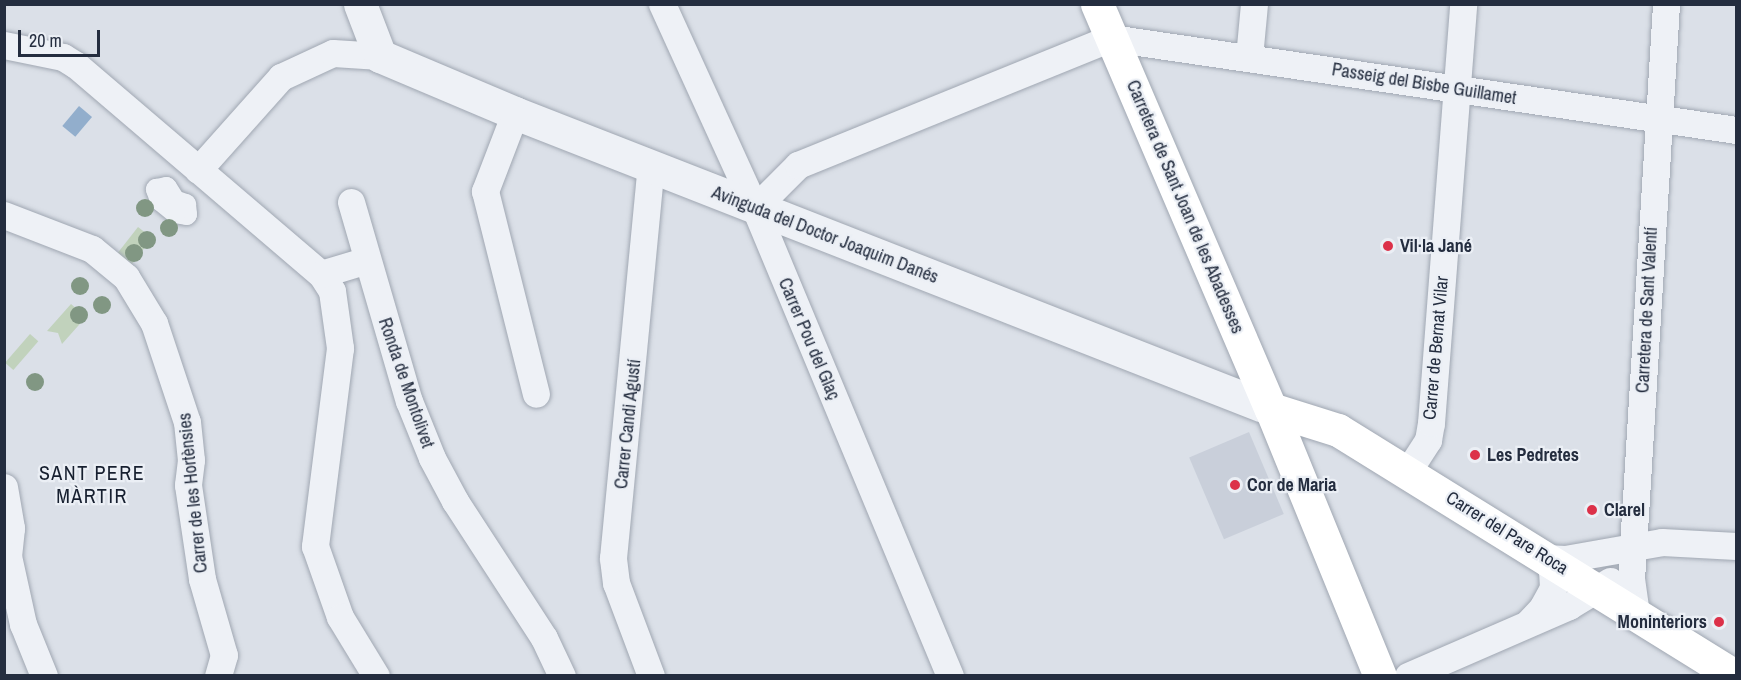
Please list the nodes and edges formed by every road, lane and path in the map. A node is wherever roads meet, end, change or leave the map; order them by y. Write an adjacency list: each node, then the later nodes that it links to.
1 (360, 4): 9 (street)
2 (662, 4): 18 (street, Carrer Pou del Glaç)
3 (1097, 4): 7 (main road, Carretera de Sant Joan de les Abadesses)
4 (1254, 4): 10 (street)
5 (1463, 4): 11 (street, Carrer de Bernat Vilar)
6 (1666, 4): 13 (street, Carretera de Sant Valentí)
7 (1111, 38): 10 (street, Passeig del Bisbe Guillamet); 18 (street); 23 (main road, Carretera de Sant Joan de les Abadesses)
8 (4, 45): 16 (street)
9 (380, 56): 12 (street, Avinguda del Doctor Joaquim Danés); 16 (street)
10 (1249, 57): 11 (street, Passeig del Bisbe Guillamet)
11 (1456, 89): 13 (street, Passeig del Bisbe Guillamet); 24 (street, Carrer de Bernat Vilar)
12 (515, 113): 15 (street, Avinguda del Doctor Joaquim Danés); 22 (street)
13 (1658, 118): 14 (street, Passeig del Bisbe Guillamet); 27 (street, Carretera de Sant Valentí)
14 (1737, 130)
15 (651, 166): 18 (street, Avinguda del Doctor Joaquim Danés); 36 (street, Carrer Candi Agustí)
16 (198, 170): 21 (street)
17 (351, 202): 20 (street, Ronda de Montolivet)
18 (755, 208): 23 (street, Avinguda del Doctor Joaquim Danés); 37 (street, Carrer Pou del Glaç)
19 (4, 215): 33 (street, Carrer de les Hortènsies)
20 (367, 260): 21 (street); 35 (street, Ronda de Montolivet)
21 (321, 274): 34 (street)
22 (536, 394)
23 (1271, 410): 24 (main road, Carrer del Pare Roca); 38 (main road, Carretera de Sant Joan de les Abadesses)
24 (1408, 471): 28 (main road, Carrer del Pare Roca)
25 (4, 487): 32 (street)
26 (1737, 546): 27 (street)
27 (1633, 548): 28 (street); 29 (street); 30 (street, Carretera de Sant Valentí)
28 (1545, 558): 29 (main road, Carrer del Pare Roca); 31 (street)
29 (1599, 589): 30 (main road, Carrer del Pare Roca); 31 (street)
30 (1636, 614): 40 (main road, Carrer del Pare Roca)
31 (1527, 624): 39 (street)
32 (44, 675)
33 (218, 675)
34 (376, 675)
35 (562, 675)
36 (651, 675)
37 (950, 675)
38 (1380, 675)
39 (1408, 675)
40 (1734, 675)

